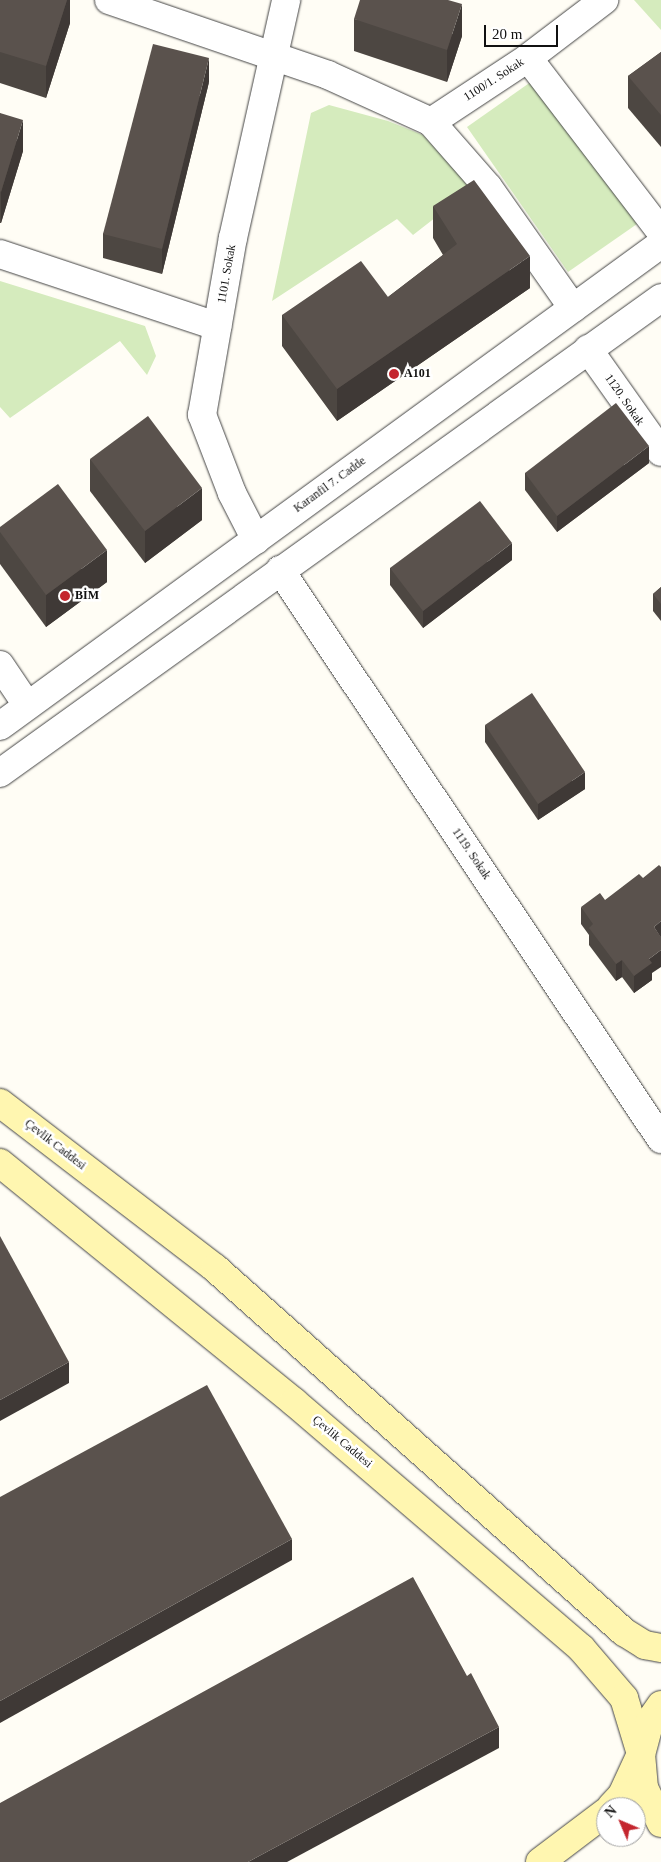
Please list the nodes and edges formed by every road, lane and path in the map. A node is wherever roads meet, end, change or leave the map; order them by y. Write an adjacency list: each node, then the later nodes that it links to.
1 (109, 0): 4 (street)
2 (286, 0): 4 (street, 1101. Sokak)
3 (604, 0): 5 (street, 1100/1. Sokak)
4 (272, 55): 6 (street); 12 (street, 1101. Sokak)
5 (528, 58): 6 (street, 1100/1. Sokak); 7 (street)
6 (431, 122): 11 (street)
7 (661, 232)
8 (661, 244): 11 (street, Karanfil 7. Cadde)
9 (0, 254): 12 (street)
10 (661, 298): 13 (street)
11 (573, 308): 15 (street, Karanfil 7. Cadde)
12 (217, 326): 15 (street, 1101. Sokak)
13 (588, 349): 14 (street, 1120. Sokak); 16 (street)
14 (661, 452)
15 (256, 540): 18 (street, Karanfil 7. Cadde)
16 (280, 570): 20 (street); 22 (street, 1119. Sokak)
17 (0, 665): 18 (street)
18 (27, 705): 19 (street, Karanfil 7. Cadde)
19 (0, 726)
20 (0, 773)
21 (0, 1103): 24 (main road, Çevlik Caddesi)
22 (661, 1139)
23 (0, 1163): 26 (main road, Çevlik Caddesi)
24 (661, 1648)
25 (661, 1705): 26 (main road)
26 (641, 1754): 27 (main road); 29 (main road)
27 (620, 1797)
28 (596, 1820): 30 (main road)
29 (661, 1824)
30 (540, 1862)

